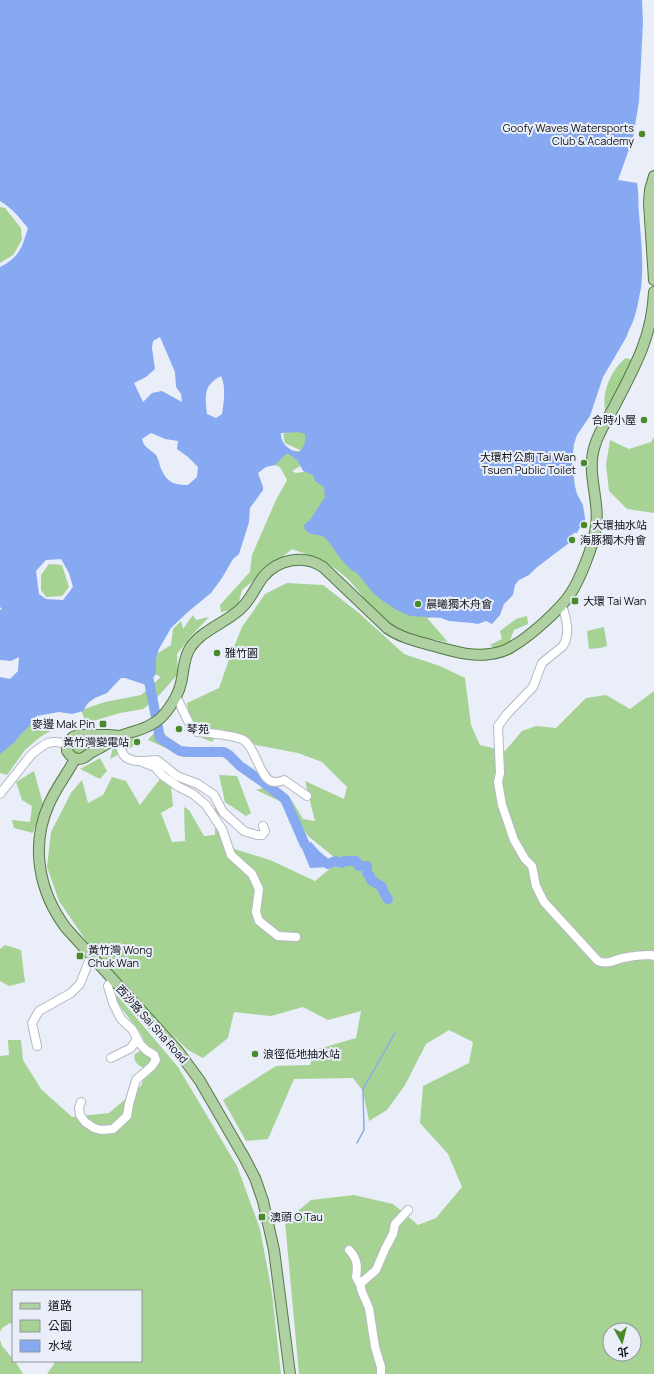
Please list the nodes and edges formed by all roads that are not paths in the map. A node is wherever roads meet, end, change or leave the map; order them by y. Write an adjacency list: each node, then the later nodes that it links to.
1 (654, 176): 2 (main road)
2 (654, 280)
3 (654, 292): 4 (main road)
4 (562, 605): 5 (main road); 17 (street)
5 (176, 696): 7 (main road); 13 (street)
6 (82, 736): 7 (main road); 8 (main road); 9 (main road)
7 (120, 736): 9 (main road); 11 (street)
8 (67, 744): 10 (main road); 12 (street)
9 (90, 752): 10 (main road)
10 (75, 759): 16 (main road, 西沙路 Sai Sha Road)
11 (142, 762): 14 (street); 15 (street)
12 (0, 794)
13 (307, 796)
14 (263, 826)
15 (296, 937)
16 (91, 956): 18 (main road, 西沙路 Sai Sha Road); 20 (street)
17 (654, 956)
18 (112, 980): 19 (street); 26 (main road, 西沙路 Sai Sha Road)
19 (137, 1039): 21 (street); 22 (street)
20 (37, 1046)
21 (111, 1058)
22 (81, 1102)
23 (408, 1210): 25 (street)
24 (349, 1250): 25 (street)
25 (360, 1284): 27 (street)
26 (290, 1374)
27 (381, 1374)

